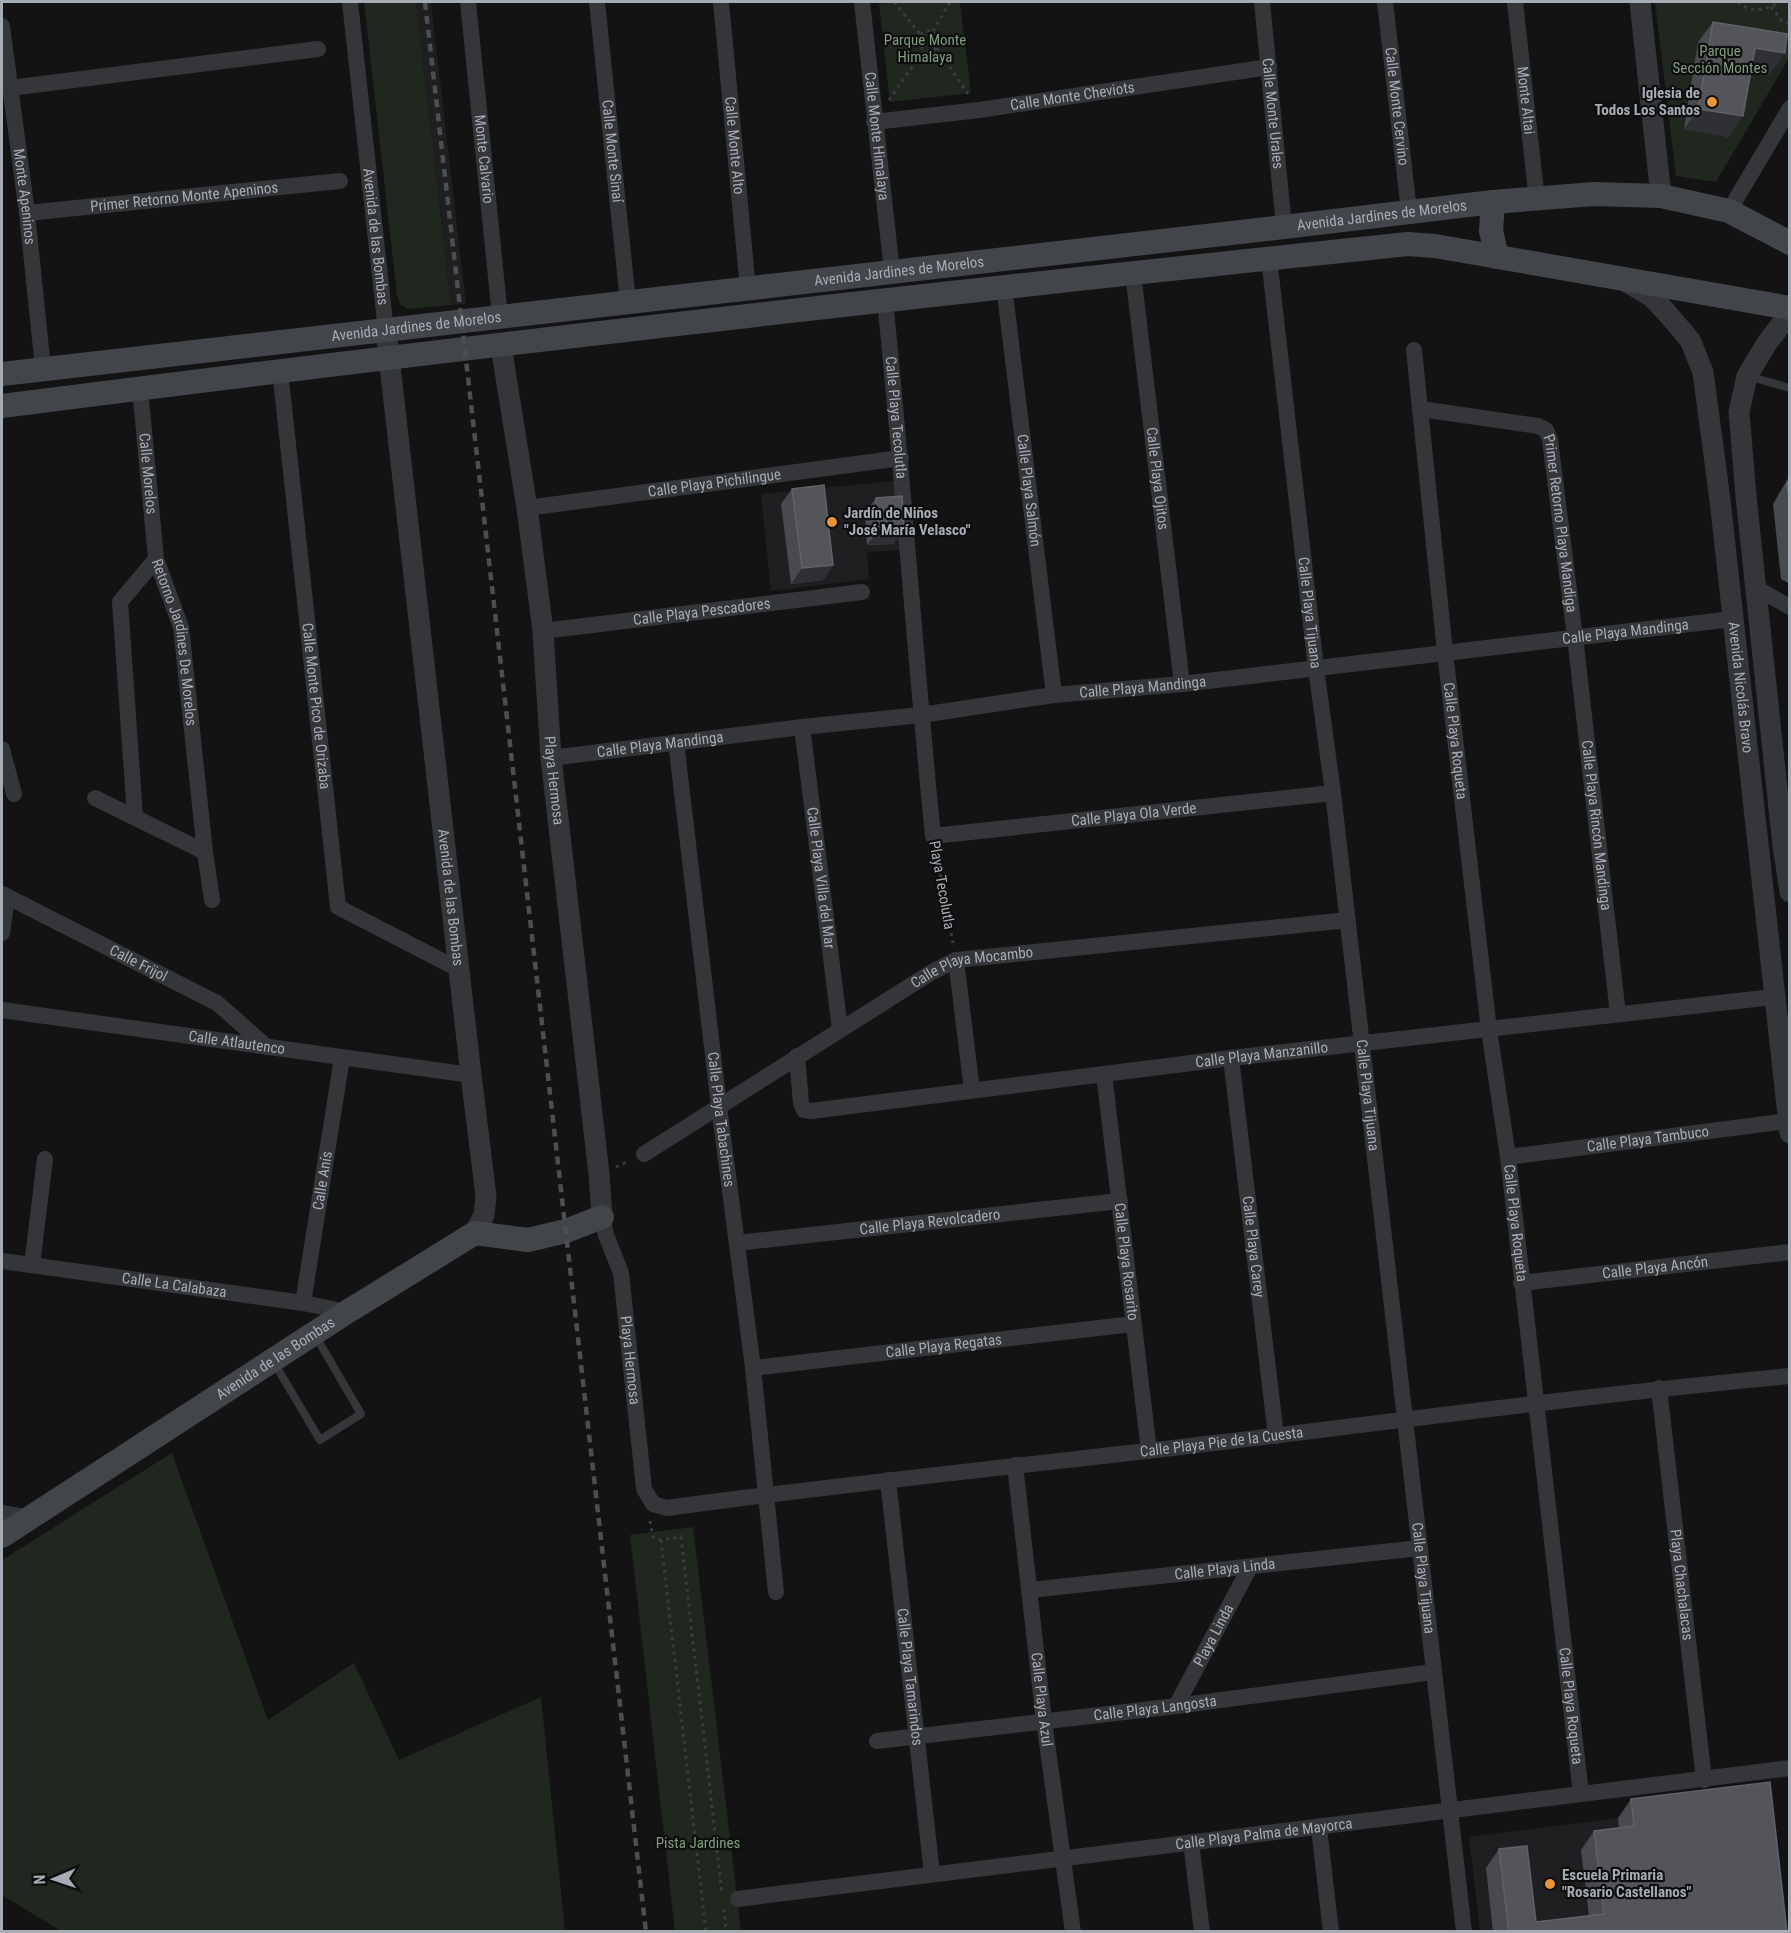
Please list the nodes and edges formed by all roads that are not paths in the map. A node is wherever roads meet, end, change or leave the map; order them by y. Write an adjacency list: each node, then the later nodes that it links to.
1 (350, 2): 39 (street, Avenida de las Bombas)
2 (468, 2): 38 (street, Monte Calvario)
3 (597, 2): 34 (street, Calle Monte Sinaí)
4 (721, 2): 32 (street, Calle Monte Alto)
5 (862, 2): 15 (street, Calle Monte Himalaya)
6 (1262, 2): 12 (street, Calle Monte Urales)
7 (1385, 2): 20 (street, Calle Monte Cervino)
8 (1515, 2): 18 (street, Monte Altai)
9 (1640, 2): 17 (street)
10 (2, 27): 13 (street, Monte Apeninos)
11 (318, 48): 13 (street)
12 (1269, 67): 15 (street, Calle Monte Cheviots); 23 (street, Calle Monte Urales)
13 (10, 88): 22 (street, Monte Apeninos)
14 (1790, 108): 21 (street)
15 (874, 122): 27 (street, Calle Monte Himalaya)
16 (340, 181): 22 (street, Primer Retorno Monte Apeninos)
17 (1661, 196): 18 (main road, Avenida Jardines de Morelos); 21 (main road, Avenida Jardines de Morelos)
18 (1537, 200): 19 (main road, Avenida Jardines de Morelos)
19 (1493, 202): 20 (main road, Avenida Jardines de Morelos); 25 (main road)
20 (1409, 211): 23 (main road, Avenida Jardines de Morelos)
21 (1728, 211): 24 (main road, Avenida Jardines de Morelos)
22 (27, 213): 43 (street, Monte Apeninos)
23 (1284, 227): 27 (main road, Avenida Jardines de Morelos)
24 (1790, 243)
25 (1497, 257): 26 (main road, Avenida Jardines de Morelos); 29 (main road, Avenida Jardines de Morelos)
26 (1269, 258): 28 (main road, Avenida Jardines de Morelos); 63 (street, Calle Playa Tijuana)
27 (892, 272): 30 (main road, Avenida Jardines de Morelos)
28 (1134, 273): 31 (main road, Avenida Jardines de Morelos); 64 (street, Calle Playa Ojitos)
29 (1620, 278): 36 (main road, Avenida Jardines de Morelos); 53 (street, Avenida Nicolás Bravo)
30 (819, 279): 32 (main road, Avenida Jardines de Morelos); 35 (main road)
31 (1004, 286): 33 (main road, Avenida Jardines de Morelos); 65 (street, Calle Playa Salmón)
32 (748, 289): 34 (main road, Avenida Jardines de Morelos)
33 (885, 300): 35 (main road, Avenida Jardines de Morelos); 51 (street, Calle Playa Tecolutla)
34 (628, 302): 38 (main road, Avenida Jardines de Morelos)
35 (822, 307): 40 (main road, Avenida Jardines de Morelos)
36 (1790, 308)
37 (1790, 313): 46 (street, Avenida Nicolás Bravo)
38 (500, 316): 39 (main road, Avenida Jardines de Morelos)
39 (386, 331): 42 (street, Avenida de las Bombas); 43 (main road, Avenida Jardines de Morelos)
40 (501, 346): 42 (main road, Avenida Jardines de Morelos); 54 (street, Playa Hermosa)
41 (1414, 350): 50 (street)
42 (389, 358): 44 (main road, Avenida Jardines de Morelos); 83 (street, Avenida de las Bombas)
43 (43, 368): 45 (main road, Avenida Jardines de Morelos)
44 (280, 370): 47 (main road, Avenida Jardines de Morelos); 83 (street, Calle Monte Pico de Orizaba)
45 (2, 374)
46 (1747, 376): 48 (lane); 52 (street, Avenida Nicolás Bravo)
47 (140, 388): 49 (main road, Avenida Jardines de Morelos); 55 (street, Calle Morelos)
48 (1790, 388)
49 (2, 406)
50 (1421, 409): 61 (street, Primer Retorno Playa Mandiga); 62 (street)
51 (900, 458): 54 (street, Calle Playa Pichilingue); 66 (street, Calle Playa Tecolutla)
52 (1746, 496): 53 (street); 56 (street, Avenida Nicolás Bravo)
53 (1720, 500): 59 (street, Avenida Nicolás Bravo)
54 (527, 508): 60 (street, Playa Hermosa)
55 (156, 559): 74 (street, Retorno Jardines De Morelos); 76 (street, Retorno Jardines De Morelos)
56 (1756, 588): 58 (street); 77 (street, Avenida Nicolás Bravo)
57 (862, 592): 60 (street, Calle Playa Pescadores)
58 (1790, 607)
59 (1733, 619): 61 (street, Calle Playa Mandinga); 84 (street, Avenida Nicolás Bravo)
60 (543, 632): 70 (street, Playa Hermosa)
61 (1575, 637): 62 (street, Calle Playa Mandinga); 86 (street, Calle Playa Rincón Mandinga)
62 (1445, 652): 63 (street, Calle Playa Mandinga); 88 (street, Calle Playa Roqueta)
63 (1316, 668): 64 (street, Calle Playa Mandinga); 71 (street, Calle Playa Tijuana)
64 (1182, 684): 65 (street, Calle Playa Mandinga)
65 (1054, 695): 66 (street, Calle Playa Mandinga)
66 (921, 715): 67 (street, Calle Playa Mandinga); 75 (street, Playa Tecolutla)
67 (802, 727): 68 (street, Calle Playa Mandinga); 87 (street, Calle Playa Villa del Mar)
68 (676, 742): 70 (street, Calle Playa Mandinga); 97 (street, Calle Playa Tabachines)
69 (2, 749): 72 (street)
70 (552, 758): 103 (street, Playa Hermosa)
71 (1333, 793): 75 (street, Calle Playa Ola Verde); 80 (street, Calle Playa Tijuana)
72 (14, 794)
73 (95, 798): 74 (street)
74 (135, 816): 76 (street)
75 (933, 836)
76 (205, 852): 79 (street, Retorno Jardines De Morelos)
77 (1790, 892)
78 (4, 896): 81 (street); 90 (street, Calle Frijol)
79 (212, 900)
80 (1348, 920): 82 (street, Calle Playa Mocambo); 89 (street, Calle Playa Tijuana)
81 (2, 933)
82 (956, 960): 87 (street, Calle Playa Mocambo); 96 (street)
83 (458, 969): 95 (street, Avenida de las Bombas)
84 (1778, 980): 86 (street, Calle Playa Manzanillo); 98 (street, Avenida Nicolás Bravo)
85 (2, 1010): 90 (street, Calle Atlautenco)
86 (1618, 1014): 88 (street, Calle Playa Manzanillo)
87 (840, 1029): 91 (street, Calle Playa Mocambo)
88 (1489, 1030): 89 (street, Calle Playa Manzanillo); 100 (street, Calle Playa Roqueta)
89 (1361, 1045): 93 (street, Calle Playa Manzanillo); 119 (street, Calle Playa Tijuana)
90 (267, 1047): 92 (street, Calle Atlautenco)
91 (797, 1056): 96 (street, Calle Playa Manzanillo); 97 (street, Calle Playa Mocambo)
92 (342, 1058): 95 (street, Calle Atlautenco); 110 (street, Calle Anís)
93 (1231, 1058): 94 (street, Calle Playa Manzanillo); 120 (street, Calle Playa Carey)
94 (1104, 1074): 96 (street, Calle Playa Manzanillo); 102 (street, Calle Playa Rosarito)
95 (471, 1075): 104 (street, Avenida de las Bombas)
96 (972, 1090)
97 (718, 1106): 99 (street, Calle Playa Mocambo); 105 (street, Calle Playa Tabachines)
98 (1789, 1127): 100 (street, Calle Playa Tambuco)
99 (644, 1154)
100 (1508, 1157): 109 (street, Calle Playa Roqueta)
101 (45, 1159): 108 (street)
102 (1120, 1201): 105 (street, Calle Playa Revolcadero); 112 (street, Calle Playa Rosarito)
103 (602, 1217): 104 (main road); 125 (street, Playa Hermosa)
104 (475, 1233): 111 (main road, Avenida de las Bombas)
105 (737, 1242): 115 (street, Calle Playa Tabachines)
106 (1790, 1252): 109 (street, Calle Playa Ancón)
107 (2, 1261): 108 (street, Calle La Calabaza)
108 (32, 1265): 110 (street, Calle La Calabaza)
109 (1521, 1283): 118 (street, Calle Playa Roqueta)
110 (303, 1303): 111 (street, Calle La Calabaza)
111 (347, 1312): 113 (main road, Avenida de las Bombas)
112 (1133, 1324): 115 (street, Calle Playa Regatas); 121 (street, Calle Playa Rosarito)
113 (314, 1334): 114 (main road, Avenida de las Bombas); 114 (lane)
114 (273, 1360): 127 (main road, Avenida de las Bombas)
115 (753, 1368): 124 (street, Calle Playa Tabachines)
116 (1790, 1376): 117 (street, Calle Playa Pie de la Cuesta)
117 (1659, 1388): 118 (street, Calle Playa Pie de la Cuesta); 139 (street, Playa Chachalacas)
118 (1535, 1403): 119 (street, Calle Playa Pie de la Cuesta); 140 (street, Calle Playa Roqueta)
119 (1405, 1420): 120 (street, Calle Playa Pie de la Cuesta); 129 (street, Calle Playa Tijuana)
120 (1276, 1436): 121 (street, Calle Playa Pie de la Cuesta)
121 (1149, 1451): 122 (street, Calle Playa Pie de la Cuesta)
122 (1015, 1465): 123 (street, Calle Playa Pie de la Cuesta); 131 (street, Calle Playa Azul)
123 (888, 1480): 124 (street, Calle Playa Pie de la Cuesta); 136 (street, Calle Playa Tamarindos)
124 (765, 1494): 125 (street, Calle Playa Pie de la Cuesta); 132 (street, Calle Playa Tabachines)
125 (653, 1504)
126 (2, 1513): 127 (street)
127 (30, 1518): 128 (main road, Avenida de las Bombas)
128 (2, 1536)
129 (1420, 1548): 130 (street, Calle Playa Linda); 133 (street, Calle Playa Tijuana)
130 (1250, 1567): 131 (street, Calle Playa Linda); 134 (street, Playa Linda)
131 (1030, 1590): 135 (street, Calle Playa Azul)
132 (776, 1592)
133 (1433, 1672): 134 (street, Calle Playa Langosta); 141 (street, Calle Playa Tijuana)
134 (1176, 1706): 135 (street, Calle Playa Langosta)
135 (1044, 1721): 136 (street, Calle Playa Langosta); 144 (street, Calle Playa Azul)
136 (916, 1737): 137 (street, Calle Playa Langosta); 145 (street, Calle Playa Tamarindos)
137 (877, 1741)
138 (1790, 1768): 139 (street, Calle Playa Palma de Mayorca)
139 (1704, 1780): 140 (street, Calle Playa Palma de Mayorca)
140 (1581, 1794): 141 (street, Calle Playa Palma de Mayorca)
141 (1450, 1813): 142 (street, Calle Playa Palma de Mayorca); 150 (street, Calle Playa Tijuana)
142 (1319, 1828): 143 (street, Calle Playa Palma de Mayorca); 149 (street)
143 (1191, 1842): 144 (street, Calle Playa Palma de Mayorca); 148 (street)
144 (1064, 1859): 145 (street, Calle Playa Palma de Mayorca); 147 (street, Calle Playa Azul)
145 (932, 1874): 146 (street, Calle Playa Palma de Mayorca)
146 (728, 1900)
147 (1073, 1932)
148 (1202, 1932)
149 (1331, 1932)
150 (1464, 1932)

